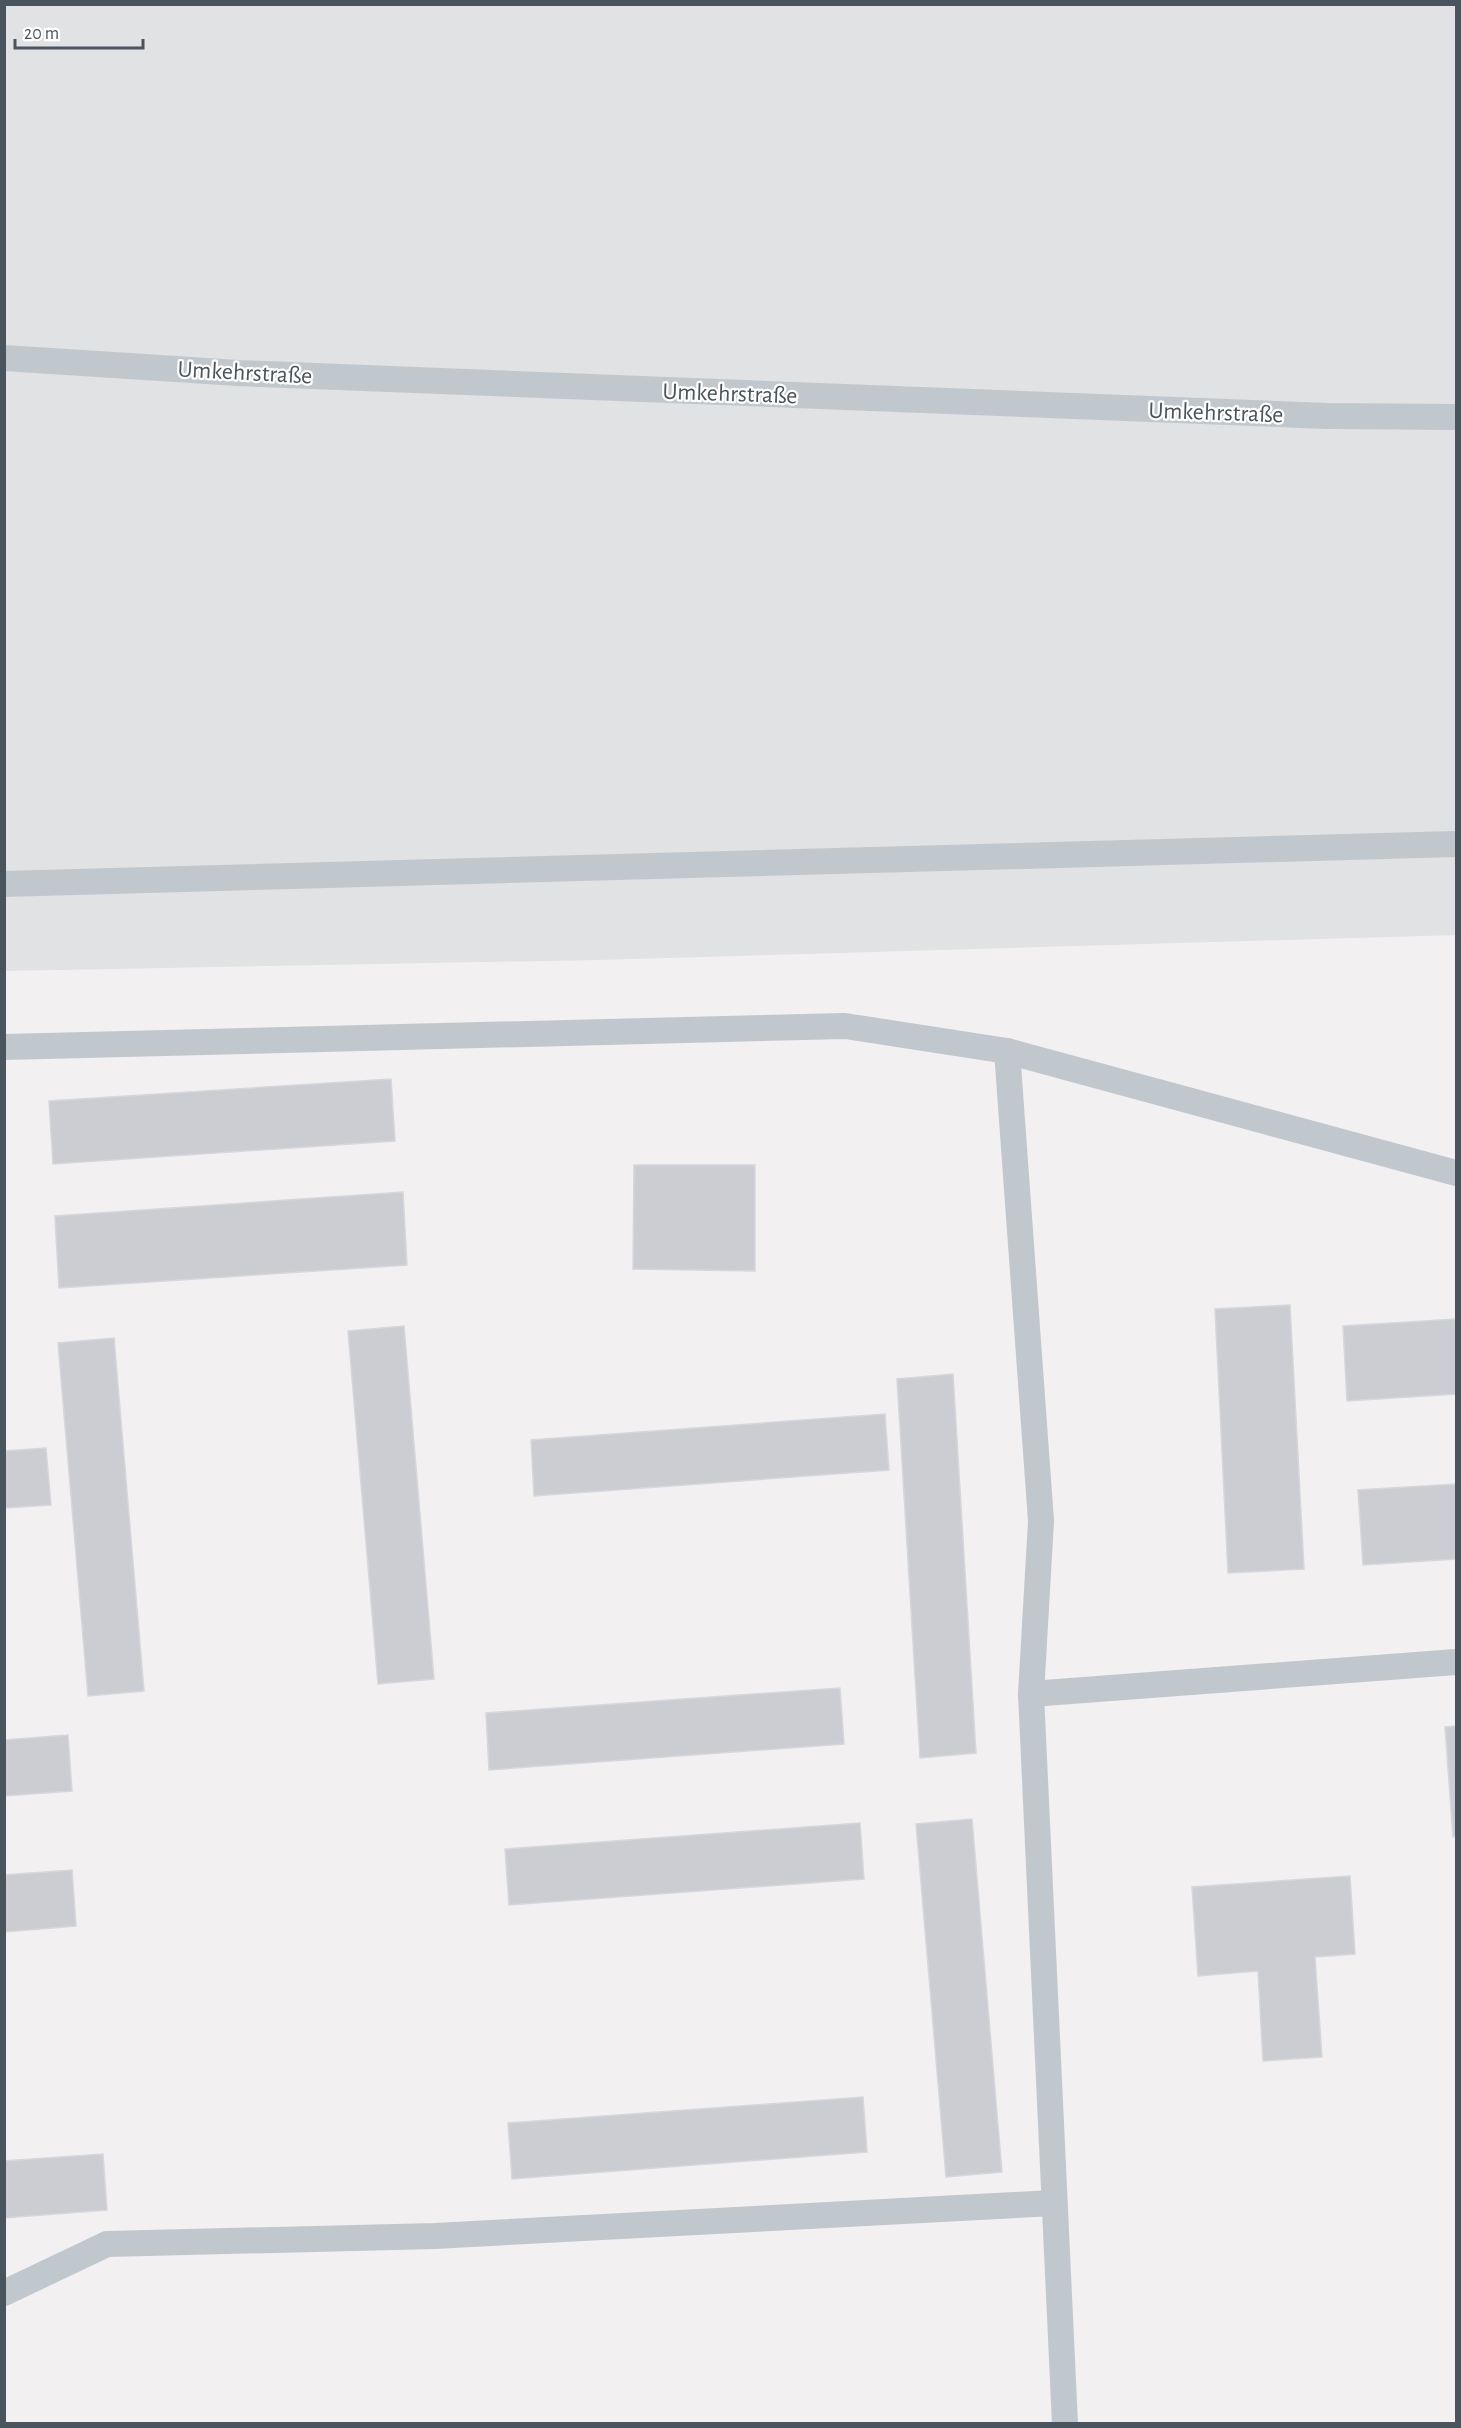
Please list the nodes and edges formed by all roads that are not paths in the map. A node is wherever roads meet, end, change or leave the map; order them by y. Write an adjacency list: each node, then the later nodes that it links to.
1 (4, 358): 2 (lane, Umkehrstraße)
2 (1456, 417)
3 (1456, 844): 4 (lane)
4 (4, 884)
5 (4, 1047): 6 (lane)
6 (1007, 1051): 7 (lane); 9 (lane)
7 (1456, 1173)
8 (1456, 1662): 9 (lane)
9 (1031, 1694): 10 (lane)
10 (1053, 2204): 11 (lane); 12 (lane)
11 (4, 2293)
12 (1065, 2424)

